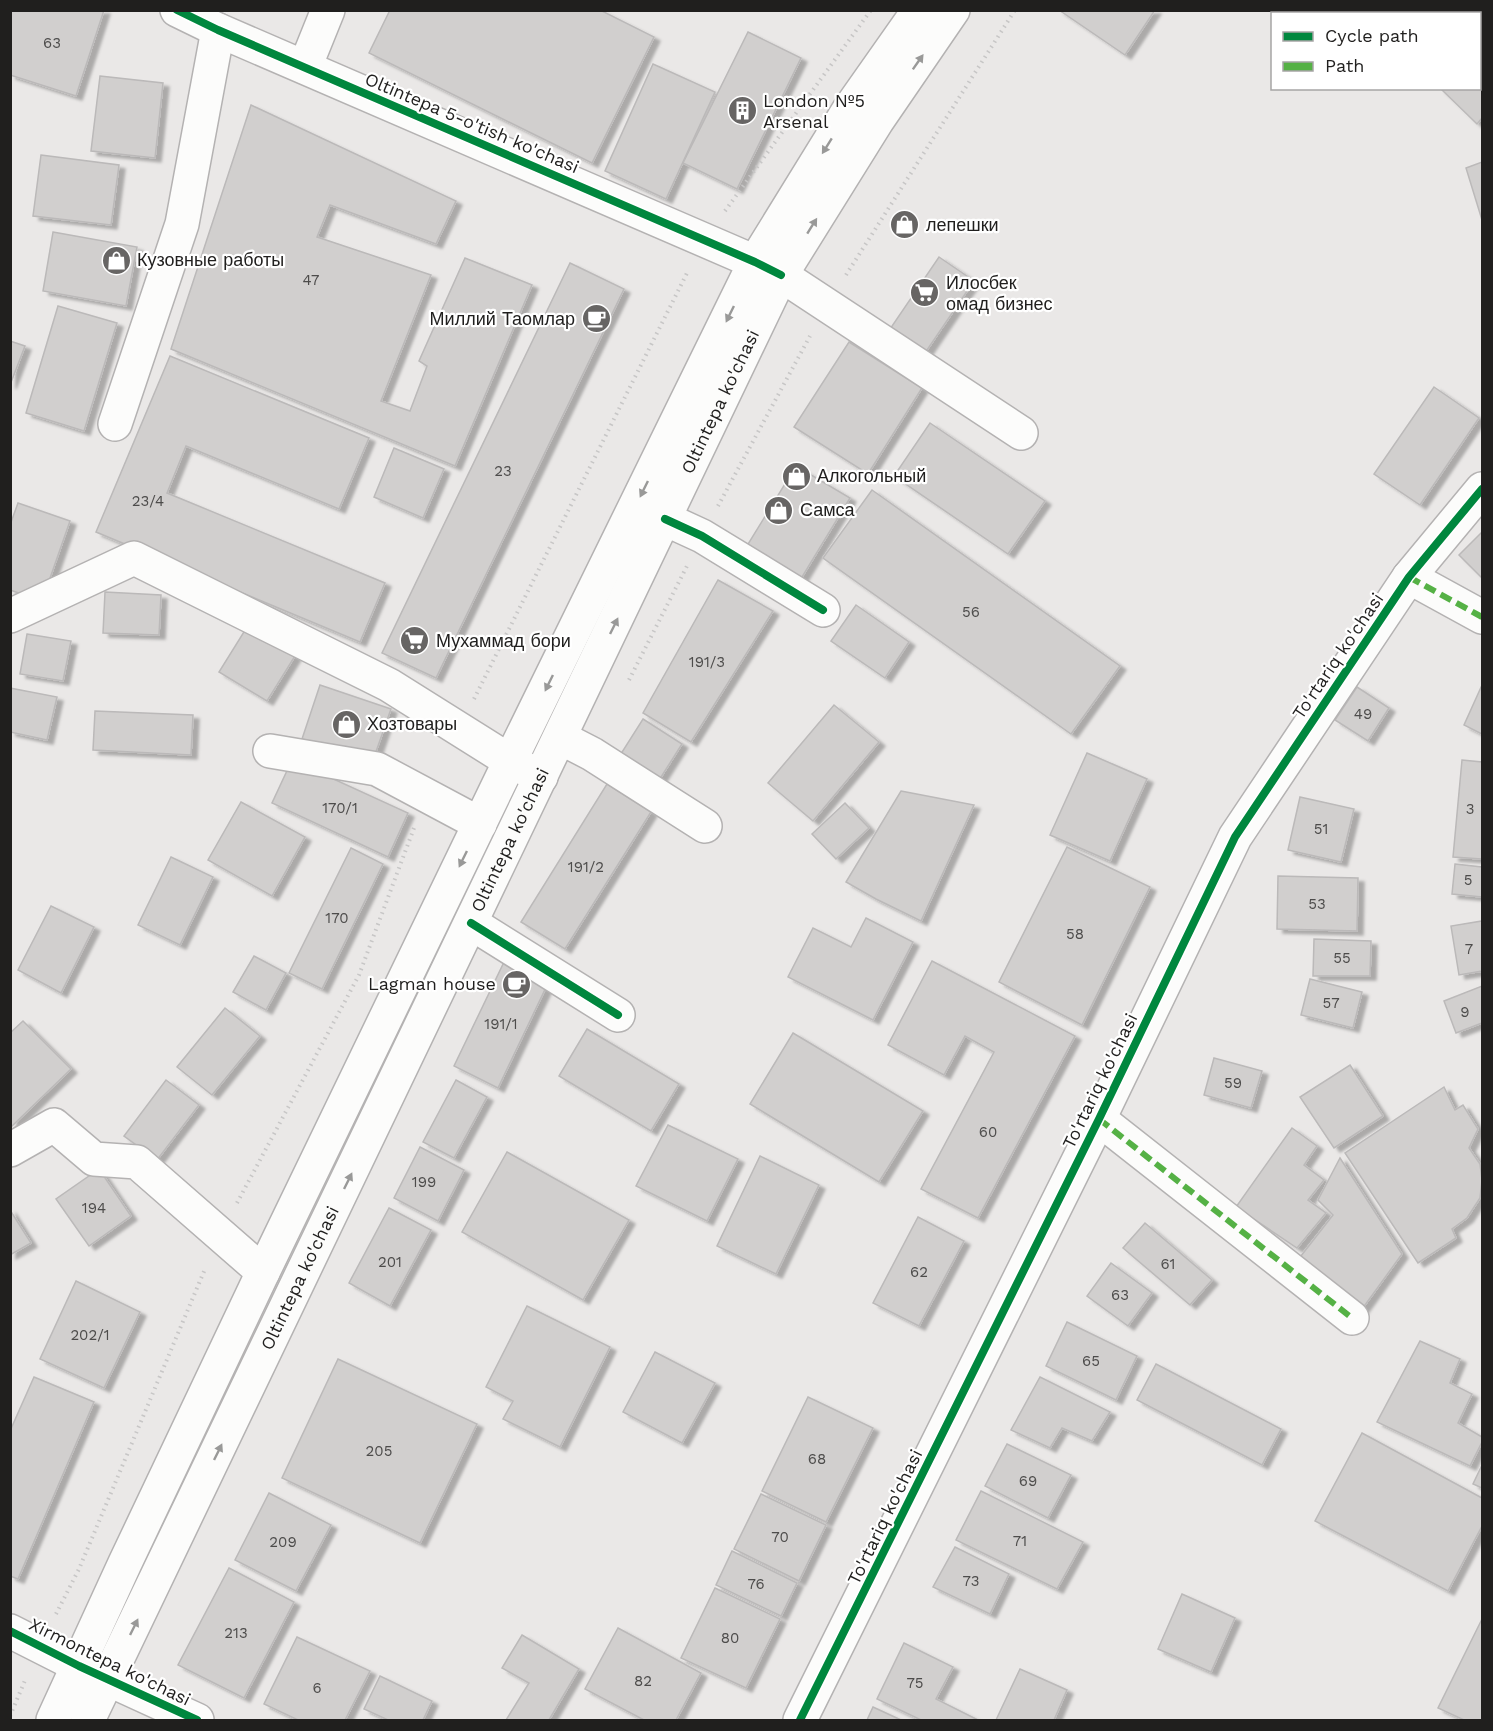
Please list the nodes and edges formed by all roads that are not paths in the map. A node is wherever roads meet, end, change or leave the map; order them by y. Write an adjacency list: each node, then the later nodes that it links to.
1 (177, 10): 5 (main road, Oltintepa 5-o'tish ko'chasi)
2 (328, 10): 6 (main road)
3 (919, 10): 7 (main road, Oltintepa ko'chasi, one-way to 7)
4 (953, 10): 7 (main road, Oltintepa ko'chasi, one-way to 4)
5 (218, 30): 6 (main road, Oltintepa 5-o'tish ko'chasi); 8 (main road)
6 (305, 67): 7 (main road, Oltintepa 5-o'tish ko'chasi)
7 (768, 268): 9 (main road, Oltintepa 5-o'tish ko'chasi); 11 (main road, Oltintepa ko'chasi); 18 (main road, Oltintepa ko'chasi, one-way to 18)
8 (115, 424)
9 (1022, 434)
10 (1482, 489): 12 (main road, To'rtariq ko'chasi)
11 (665, 519): 13 (main road); 16 (main road, Oltintepa ko'chasi, one-way to 11)
12 (1409, 577): 15 (main road); 24 (main road, To'rtariq ko'chasi)
13 (823, 610)
14 (10, 616): 18 (main road)
15 (1482, 617)
16 (561, 738): 19 (main road, Oltintepa ko'chasi); 21 (main road)
17 (270, 751): 20 (main road)
18 (510, 761): 19 (main road); 20 (main road, Oltintepa ko'chasi)
19 (541, 777): 22 (main road, Oltintepa ko'chasi)
20 (480, 824): 26 (main road, Oltintepa ko'chasi, one-way to 26)
21 (705, 826)
22 (471, 923): 23 (main road); 30 (main road, Oltintepa ko'chasi, one-way to 22)
23 (618, 1015)
24 (1099, 1119): 27 (main road); 34 (main road, To'rtariq ko'chasi)
25 (10, 1150): 26 (main road)
26 (263, 1272): 29 (main road, Oltintepa ko'chasi)
27 (1352, 1318)
28 (10, 1631): 29 (main road, Xirmontepa ko'chasi)
29 (79, 1666): 30 (main road, Xirmontepa ko'chasi); 31 (main road, Oltintepa ko'chasi)
30 (108, 1680): 32 (main road, Oltintepa ko'chasi); 33 (main road, Xirmontepa ko'chasi)
31 (53, 1720)
32 (88, 1720)
33 (197, 1720)
34 (800, 1720)

